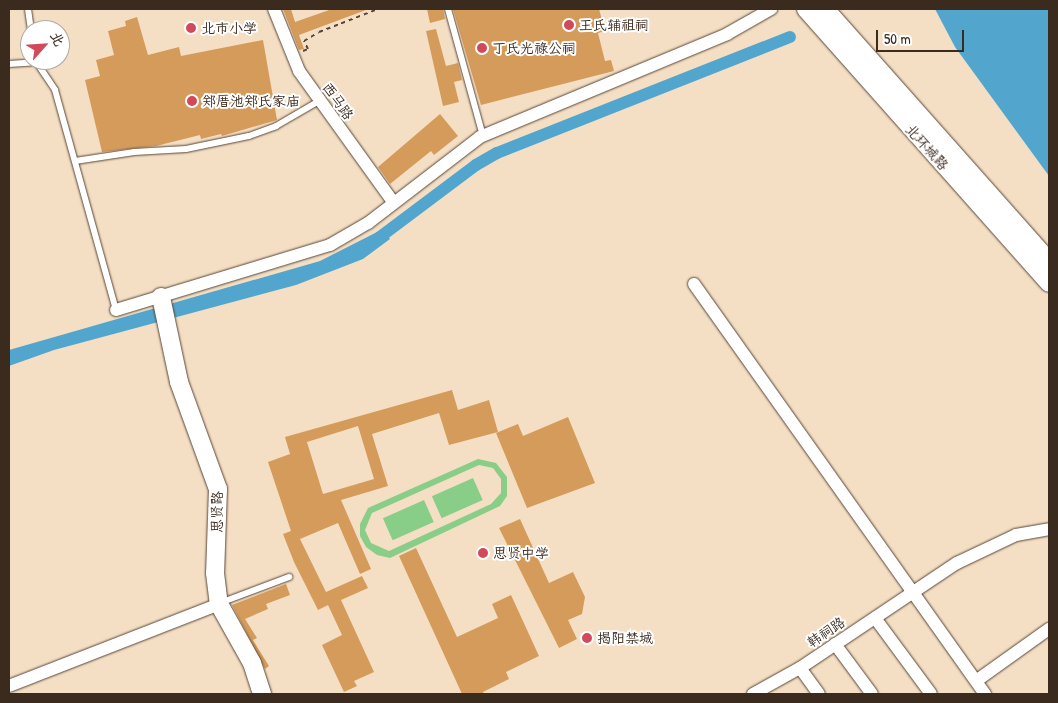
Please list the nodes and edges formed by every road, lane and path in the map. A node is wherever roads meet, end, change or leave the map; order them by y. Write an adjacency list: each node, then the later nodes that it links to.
1 (274, 9): 7 (street, 西马路)
2 (378, 9): 7 (path)
3 (448, 9): 10 (lane)
4 (771, 9): 10 (street)
5 (806, 9): 14 (main road, 北环城路)
6 (825, 9): 13 (main road, 北环城路)
7 (291, 57): 9 (street, 西马路)
8 (42, 70): 11 (lane)
9 (319, 101): 11 (lane); 12 (street, 西马路)
10 (482, 136): 12 (street)
11 (75, 161): 17 (lane)
12 (393, 202): 16 (street)
13 (1049, 261)
14 (1049, 283)
15 (694, 284): 20 (street)
16 (161, 300): 17 (street); 21 (main road, 思贤路)
17 (116, 310)
18 (1049, 529): 20 (street, 韩祠路)
19 (289, 577): 21 (lane)
20 (914, 592): 22 (street, 韩祠路); 26 (street)
21 (219, 604): 27 (street); 28 (main road, 思贤路)
22 (875, 618): 24 (street, 韩祠路); 32 (street)
23 (1049, 629): 26 (street)
24 (835, 644): 25 (street, 韩祠路); 31 (street)
25 (800, 668): 29 (street, 韩祠路); 30 (street)
26 (976, 681): 33 (street)
27 (9, 686)
28 (262, 694)
29 (753, 694)
30 (819, 694)
31 (872, 694)
32 (931, 694)
33 (985, 694)

